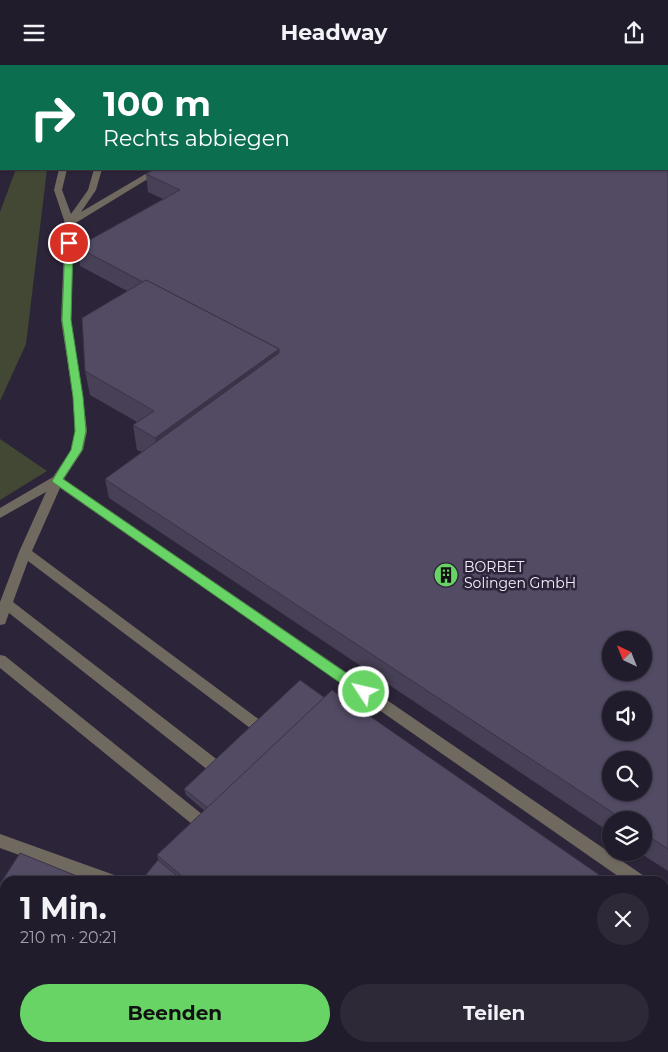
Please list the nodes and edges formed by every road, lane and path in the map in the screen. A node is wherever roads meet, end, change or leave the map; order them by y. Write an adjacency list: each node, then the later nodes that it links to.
1 (63, 170): 4 (lane)
2 (98, 170): 4 (lane)
3 (158, 170): 4 (lane)
4 (70, 223): 5 (lane)
5 (57, 481): 6 (lane); 7 (lane); 16 (lane)
6 (0, 514)
7 (25, 552): 8 (lane); 11 (lane)
8 (6, 604): 9 (lane); 12 (lane)
9 (0, 620)
10 (0, 660): 13 (lane)
11 (281, 743)
12 (232, 779)
13 (208, 829)
14 (0, 841): 15 (lane)
15 (97, 876)
16 (631, 876)

